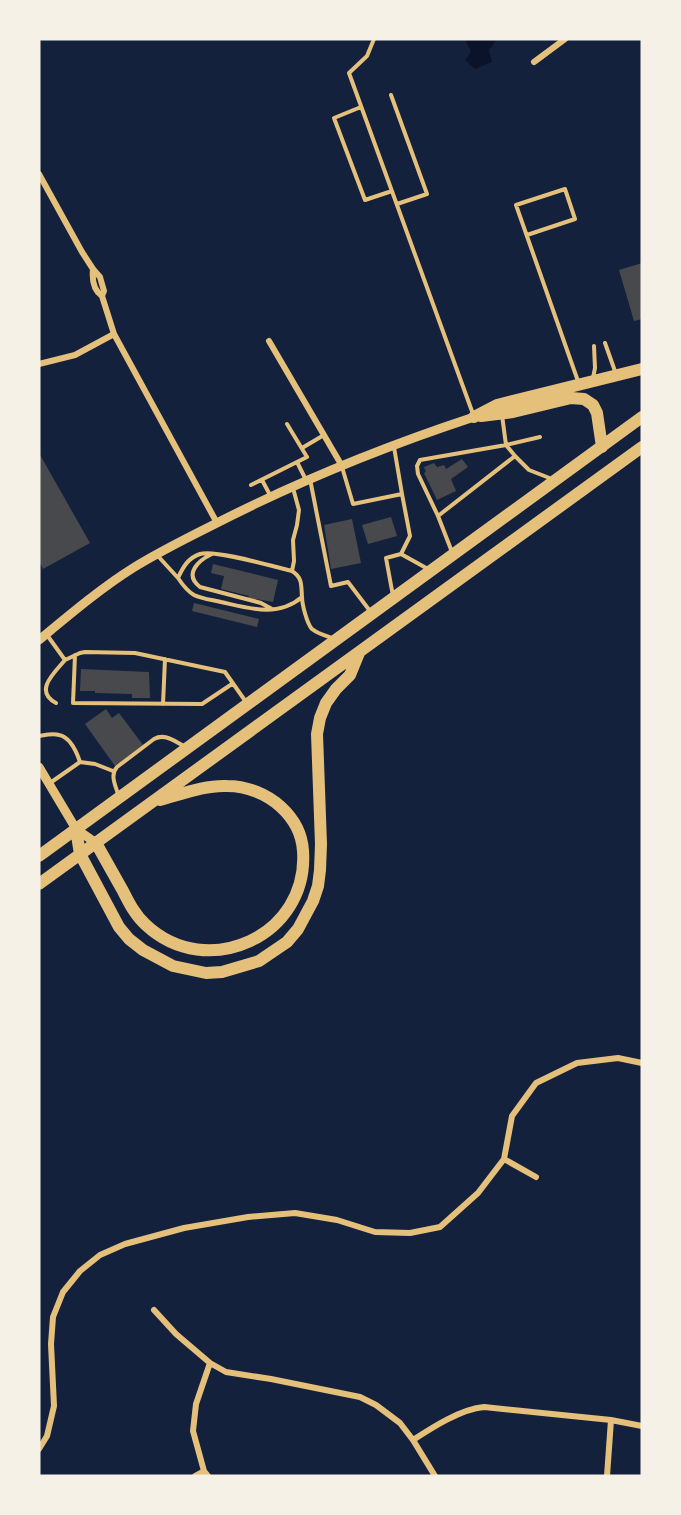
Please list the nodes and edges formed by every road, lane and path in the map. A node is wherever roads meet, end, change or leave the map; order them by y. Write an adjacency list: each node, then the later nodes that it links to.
1 (374, 39): 5 (lane)
2 (565, 39): 3 (street)
3 (534, 62)
4 (391, 95): 8 (lane)
5 (361, 107): 7 (lane); 7 (lane)
6 (39, 174): 10 (street)
7 (392, 191): 8 (lane)
8 (397, 204): 20 (lane)
9 (527, 234): 9 (lane); 18 (lane)
10 (114, 334): 14 (street); 41 (street)
11 (269, 341): 23 (street)
12 (605, 343): 16 (lane)
13 (594, 346): 17 (lane)
14 (39, 364)
15 (642, 369): 16 (highway)
16 (616, 375): 17 (highway)
17 (593, 381): 18 (highway)
18 (579, 385): 20 (highway)
19 (502, 414): 20 (highway); 25 (lane); 27 (highway)
20 (474, 417): 26 (street)
21 (642, 417): 27 (highway)
22 (287, 424): 29 (lane)
23 (324, 435): 29 (lane); 32 (street)
24 (540, 437): 25 (lane)
25 (506, 445): 30 (lane); 40 (lane)
26 (394, 446): 32 (street); 38 (lane)
27 (602, 447): 35 (highway)
28 (642, 447): 55 (highway)
29 (302, 448): 31 (lane)
30 (515, 456): 35 (lane); 40 (lane)
31 (297, 462): 33 (lane); 34 (lane)
32 (342, 466): 34 (street); 38 (lane)
33 (262, 480): 36 (lane); 39 (lane)
34 (308, 480): 37 (street); 52 (lane)
35 (556, 480): 45 (highway)
36 (251, 485)
37 (292, 487): 39 (street); 47 (lane)
38 (402, 494): 44 (lane)
39 (270, 497): 41 (street)
40 (438, 516): 45 (lane)
41 (217, 523): 43 (street)
42 (213, 553): 47 (lane); 48 (lane); 51 (lane)
43 (157, 554): 48 (lane); 53 (street)
44 (401, 554): 46 (lane); 50 (lane)
45 (454, 555): 46 (highway)
46 (432, 571): 50 (highway)
47 (292, 572): 49 (lane)
48 (178, 578): 51 (lane)
49 (302, 597): 51 (lane); 54 (lane)
50 (393, 599): 52 (highway)
51 (273, 609)
52 (372, 614): 54 (highway)
53 (43, 637): 58 (lane)
54 (337, 639): 62 (highway)
55 (360, 651): 70 (highway); 73 (highway)
56 (75, 655): 57 (lane); 58 (lane); 61 (lane)
57 (165, 659): 59 (lane); 61 (lane)
58 (65, 660): 60 (lane)
59 (232, 684): 61 (lane); 62 (lane)
60 (56, 703)
61 (163, 704)
62 (248, 704): 64 (highway)
63 (39, 735): 65 (lane)
64 (188, 748): 67 (lane); 69 (highway)
65 (80, 762): 67 (lane); 68 (lane)
66 (39, 767): 68 (street)
67 (113, 771): 69 (lane)
68 (49, 783): 71 (street)
69 (119, 798): 71 (highway)
70 (153, 801): 72 (highway); 72 (highway)
71 (76, 829): 72 (street); 73 (highway); 74 (highway)
72 (96, 843): 73 (highway)
73 (80, 854): 75 (highway)
74 (39, 856)
75 (39, 884)
76 (642, 1063): 77 (street)
77 (504, 1159): 78 (street); 84 (street)
78 (536, 1177)
79 (154, 1310): 80 (street)
80 (210, 1363): 83 (street); 85 (street)
81 (611, 1420): 82 (street); 83 (street); 88 (street)
82 (642, 1426)
83 (413, 1440): 87 (street)
84 (39, 1449)
85 (206, 1473): 86 (street)
86 (195, 1476)
87 (435, 1476)
88 (608, 1476)

